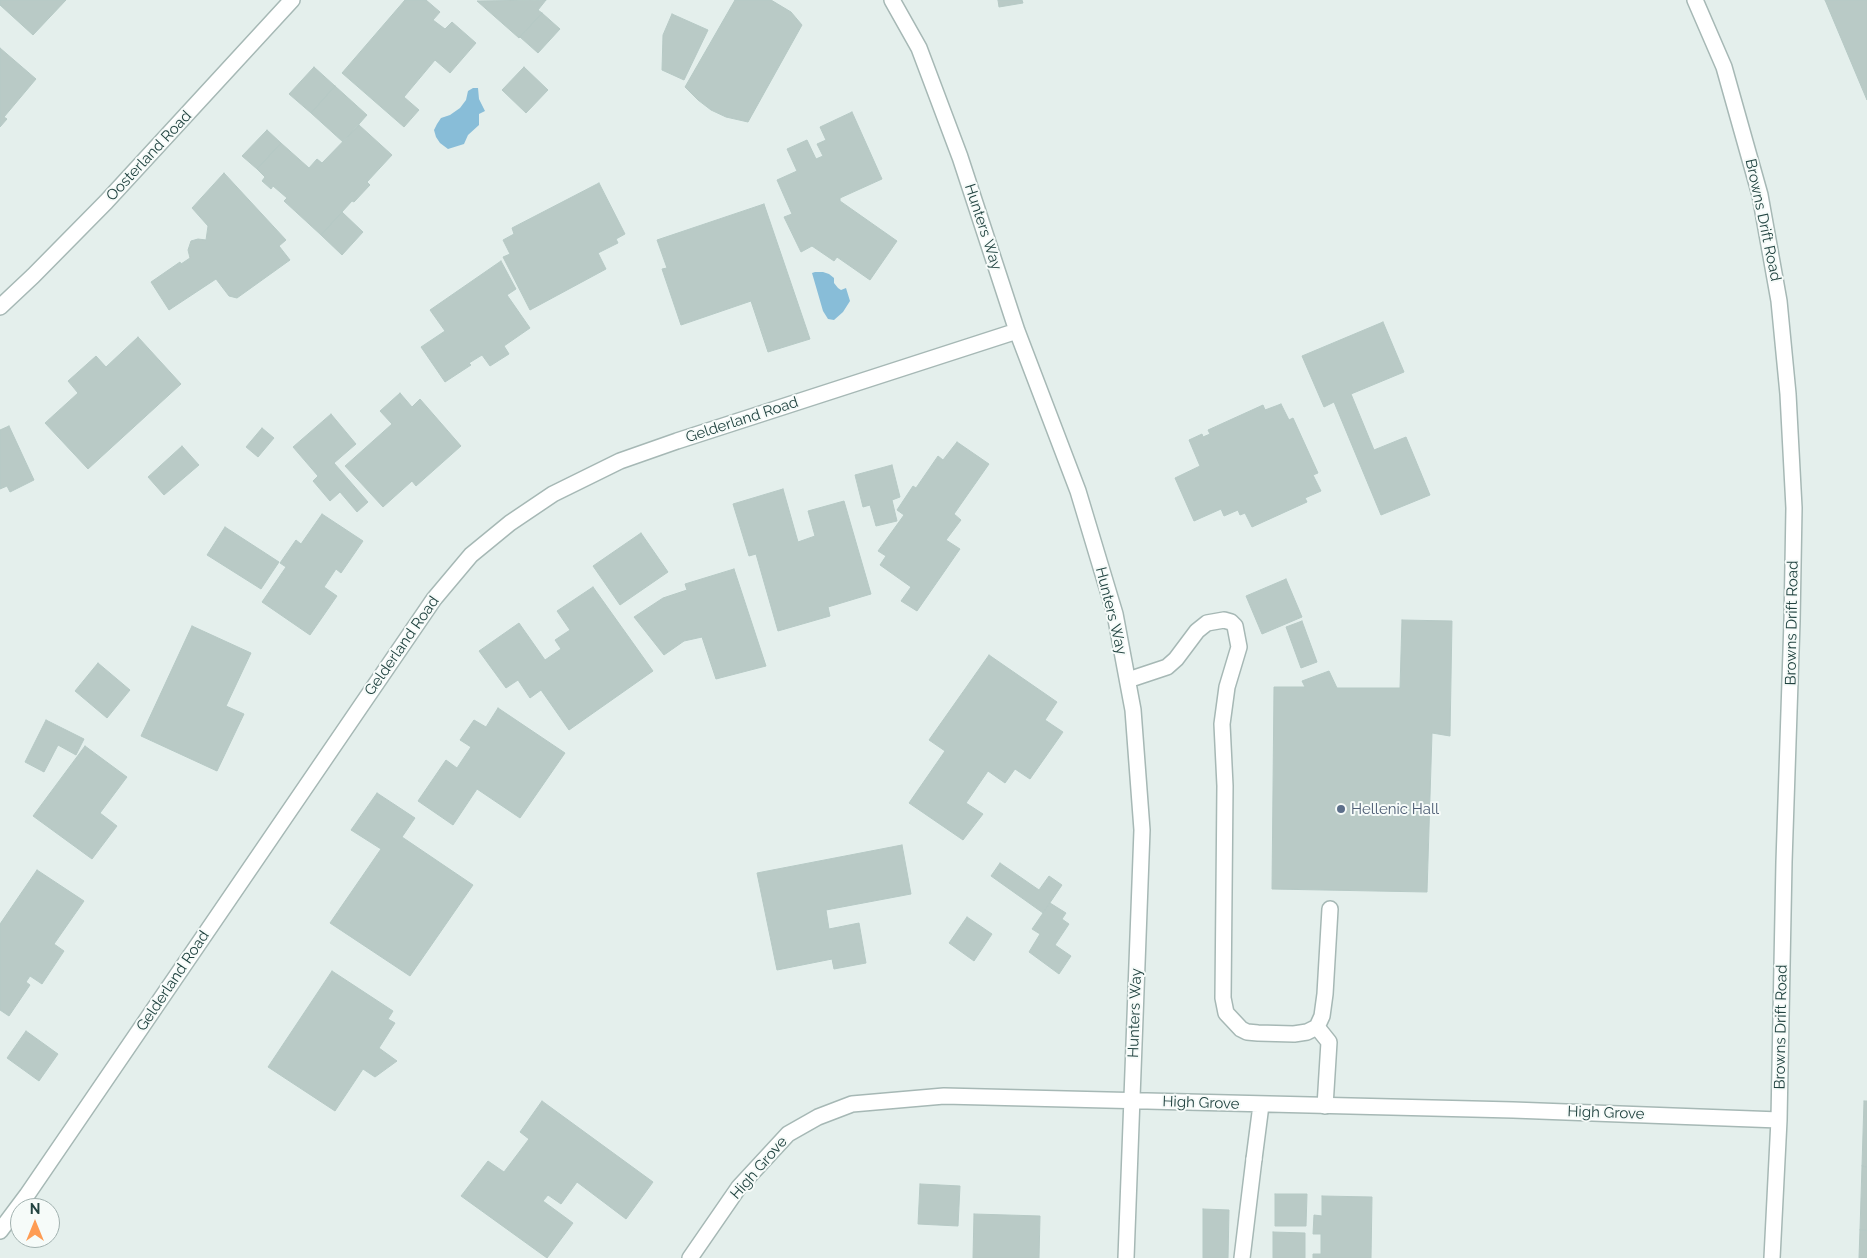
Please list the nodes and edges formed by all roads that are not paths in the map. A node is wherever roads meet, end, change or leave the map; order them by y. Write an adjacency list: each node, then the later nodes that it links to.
1 (292, 0): 4 (street, Oosterland Road)
2 (892, 0): 5 (street, Hunters Way)
3 (1695, 0): 12 (street, Browns Drift Road)
4 (0, 307)
5 (1017, 331): 6 (street, Hunters Way); 13 (street, Gelderland Road)
6 (1128, 680): 8 (street); 9 (street, Hunters Way)
7 (1330, 909): 8 (street)
8 (1316, 1027): 11 (street)
9 (1132, 1101): 10 (street, High Grove); 14 (street, High Grove); 15 (street, Hunters Way)
10 (1261, 1105): 11 (street, High Grove); 16 (street)
11 (1325, 1106): 12 (street, High Grove)
12 (1779, 1120): 17 (street, Browns Drift Road)
13 (0, 1231)
14 (690, 1258)
15 (1126, 1258)
16 (1242, 1258)
17 (1772, 1258)

